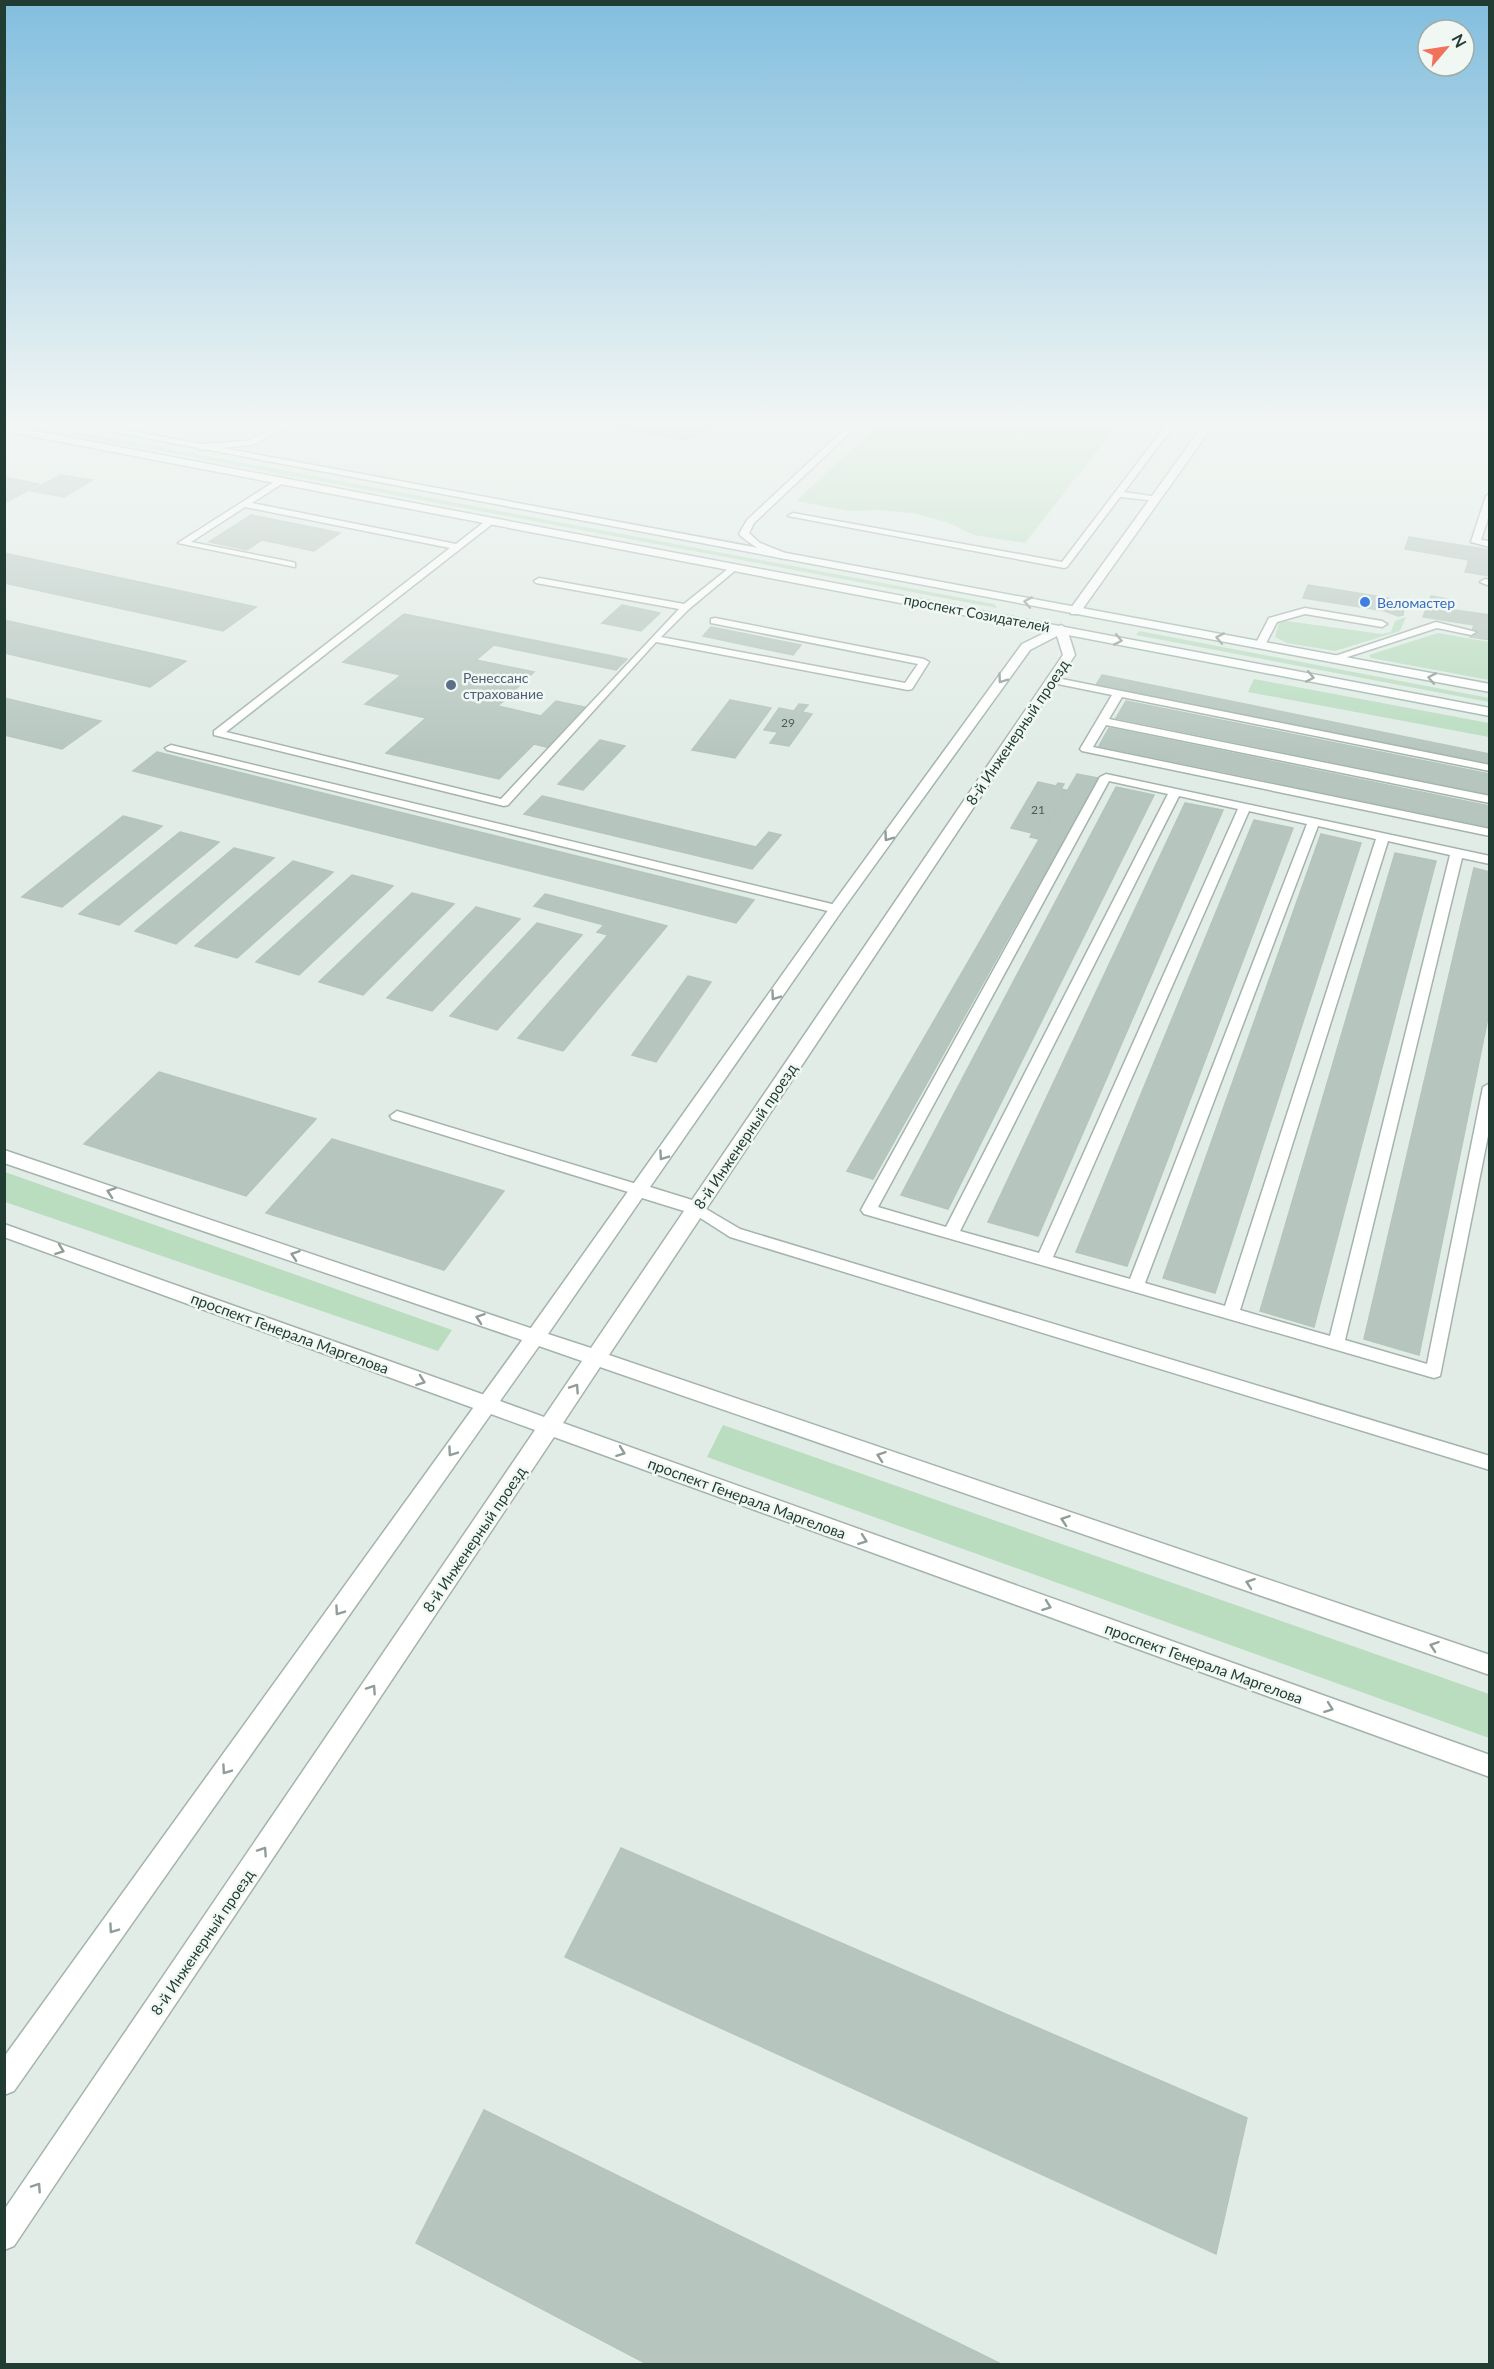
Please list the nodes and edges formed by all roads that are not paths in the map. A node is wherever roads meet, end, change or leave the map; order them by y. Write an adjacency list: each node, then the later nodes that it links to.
1 (196, 535): 14 (lane)
2 (396, 535): 12 (lane)
3 (474, 535): 12 (lane)
4 (563, 535): 15 (street, проспект Созидателей)
5 (667, 535): 13 (street, проспект Созидателей)
6 (745, 535): 13 (lane)
7 (898, 535): 8 (lane)
8 (1087, 535)
9 (1130, 535): 18 (street)
10 (1478, 535): 11 (lane)
11 (1490, 544)
12 (458, 547): 23 (lane)
13 (787, 557): 18 (street, проспект Созидателей, one-way to 13)
14 (292, 565)
15 (734, 567): 17 (lane); 21 (street, проспект Созидателей)
16 (539, 581): 17 (lane)
17 (686, 607): 23 (lane)
18 (1075, 611): 21 (street); 24 (street, проспект Созидателей, one-way to 18)
19 (715, 621): 23 (lane)
20 (1382, 624): 24 (lane)
21 (1061, 629): 26 (street, 8-й Инженерный проезд); 29 (street, проспект Созидателей, one-way to 29); 41 (street, 8-й Инженерный проезд, one-way to 41)
22 (1471, 632): 25 (lane)
23 (654, 639)
24 (1260, 645): 25 (street, проспект Созидателей)
25 (1331, 659): 27 (street, проспект Созидателей, one-way to 25)
26 (1052, 680): 28 (lane); 46 (street, 8-й Инженерный проезд)
27 (1490, 688)
28 (1119, 693): 30 (lane); 32 (lane)
29 (1490, 712)
30 (1103, 721): 34 (lane); 37 (lane)
31 (171, 748): 41 (lane)
32 (1490, 768)
33 (1174, 792): 35 (lane); 48 (lane); 48 (lane)
34 (1490, 800)
35 (1245, 807): 36 (lane); 49 (lane)
36 (1314, 822): 38 (lane); 50 (lane)
37 (1490, 833)
38 (1383, 837): 39 (lane); 51 (lane)
39 (1457, 853): 40 (lane); 53 (lane)
40 (1490, 860)
41 (836, 909): 45 (street, 8-й Инженерный проезд, one-way to 45)
42 (1490, 1087): 53 (lane)
43 (397, 1116): 45 (lane)
44 (4, 1156): 52 (street, one-way to 44)
45 (638, 1190): 46 (street); 52 (street, 8-й Инженерный проезд)
46 (696, 1209): 54 (street, 8-й Инженерный проезд); 57 (lane)
47 (4, 1230): 55 (street, проспект Генерала Маргелова, one-way to 55)
48 (951, 1233): 49 (lane)
49 (1044, 1260): 50 (lane)
50 (1136, 1286): 51 (lane)
51 (1231, 1313): 53 (lane)
52 (535, 1337): 54 (street); 55 (street, 8-й Инженерный проезд)
53 (1336, 1343)
54 (595, 1358): 56 (street, 8-й Инженерный проезд, one-way to 54); 58 (street, one-way to 54)
55 (486, 1404): 56 (street, проспект Генерала Маргелова); 60 (street, 8-й Инженерный проезд, one-way to 60)
56 (549, 1426): 59 (street, проспект Генерала Маргелова, one-way to 59); 61 (street, 8-й Инженерный проезд, one-way to 56)
57 (1490, 1462)
58 (1490, 1665)
59 (1490, 1766)
60 (4, 2081)
61 (4, 2236)

